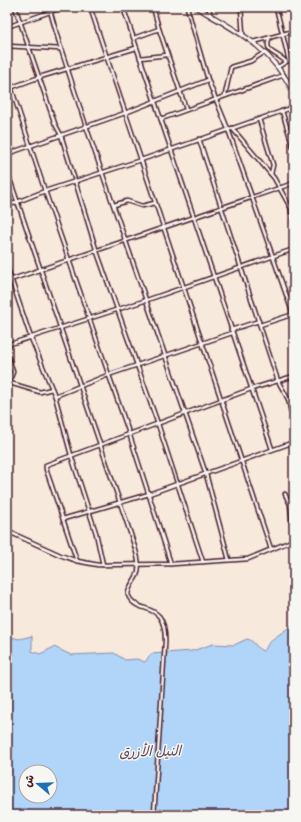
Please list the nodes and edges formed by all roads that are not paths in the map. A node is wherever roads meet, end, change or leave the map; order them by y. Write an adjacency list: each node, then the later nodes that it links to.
1 (15, 7): 15 (street)
2 (50, 7): 13 (street)
3 (64, 7): 13 (street)
4 (90, 7): 30 (street)
5 (128, 7): 12 (street)
6 (153, 7): 17 (street)
7 (187, 7): 39 (street)
8 (196, 7): 14 (main road)
9 (209, 7): 14 (street)
10 (240, 7): 20 (street)
11 (276, 7): 19 (street)
12 (123, 8): 21 (street)
13 (51, 12): 15 (street); 27 (street)
14 (210, 15): 20 (main road)
15 (20, 23): 16 (street); 25 (street)
16 (7, 27)
17 (159, 29): 21 (street); 29 (street)
18 (294, 30): 19 (street)
19 (282, 34): 22 (street); 33 (street)
20 (243, 35): 23 (main road)
21 (134, 38): 26 (street)
22 (268, 39): 23 (street); 33 (street)
23 (253, 42): 28 (main road)
24 (7, 46): 25 (street)
25 (29, 48): 27 (street); 38 (street)
26 (136, 48): 30 (street); 31 (street)
27 (61, 49): 35 (street)
28 (265, 52): 34 (main road); 44 (street)
29 (167, 55): 31 (street); 42 (street)
30 (107, 57): 35 (street); 50 (street)
31 (140, 58): 46 (street)
32 (294, 59): 33 (street)
33 (287, 61): 34 (street)
34 (278, 67): 37 (main road)
35 (68, 70): 38 (street); 53 (street)
36 (7, 75): 40 (street)
37 (284, 75): 43 (main road); 44 (street)
38 (40, 77): 40 (street); 56 (street)
39 (208, 80): 42 (street); 45 (street)
40 (12, 88): 41 (street); 58 (street)
41 (7, 89)
42 (180, 90): 46 (street); 48 (street)
43 (294, 94)
44 (225, 96): 45 (street)
45 (215, 99): 48 (street); 55 (street)
46 (154, 100): 50 (street); 51 (street)
47 (294, 107): 49 (street)
48 (186, 109): 51 (street)
49 (282, 111): 52 (street); 60 (street)
50 (125, 113): 53 (street); 62 (street)
51 (161, 119): 59 (street)
52 (259, 119): 54 (street); 65 (street)
53 (86, 126): 56 (street); 64 (street)
54 (232, 128): 55 (street); 65 (street)
55 (228, 129): 57 (street); 70 (street)
56 (61, 135): 58 (street); 66 (street)
57 (199, 139): 59 (street); 75 (street)
58 (30, 146): 61 (street); 69 (street)
59 (171, 148): 62 (street); 78 (street)
60 (294, 150)
61 (7, 154)
62 (141, 160): 64 (street); 72 (street)
63 (7, 171): 71 (street)
64 (103, 172): 66 (street); 73 (street)
65 (271, 174): 68 (street)
66 (75, 181): 69 (street); 82 (street)
67 (294, 183): 68 (street)
68 (279, 188): 70 (street); 76 (street)
69 (45, 191): 71 (street); 85 (street)
70 (252, 197): 75 (street); 84 (street)
71 (18, 202): 74 (street); 88 (street)
72 (155, 204): 73 (street); 80 (street)
73 (114, 205): 81 (street)
74 (7, 206)
75 (221, 208): 78 (street); 87 (street)
76 (291, 211): 77 (street); 79 (street)
77 (294, 214)
78 (193, 218): 80 (street); 89 (street)
79 (294, 226)
80 (163, 228): 81 (street); 92 (street)
81 (126, 240): 82 (street); 93 (street)
82 (96, 249): 85 (street); 94 (street)
83 (294, 249): 84 (street)
84 (272, 257): 87 (street); 95 (street)
85 (69, 259): 88 (street); 96 (street)
86 (7, 267): 90 (street)
87 (241, 268): 89 (street); 97 (street)
88 (40, 269): 90 (street); 99 (street)
89 (214, 277): 92 (street); 100 (street)
90 (11, 279): 91 (street); 102 (street)
91 (7, 281)
92 (183, 288): 93 (street); 103 (street)
93 (147, 300): 94 (street); 106 (street)
94 (117, 309): 96 (street); 107 (street)
95 (294, 315): 98 (street)
96 (89, 318): 99 (street); 108 (street)
97 (259, 321): 98 (street); 100 (street)
98 (260, 324): 110 (street)
99 (59, 328): 102 (street); 112 (street)
100 (231, 330): 101 (street)
101 (232, 333): 103 (street); 115 (street)
102 (31, 338): 104 (street); 114 (street)
103 (202, 343): 106 (street); 117 (street)
104 (7, 345)
105 (7, 352): 111 (street)
106 (166, 355): 107 (street); 118 (street)
107 (137, 366): 108 (street); 119 (street)
108 (108, 375): 112 (street); 121 (street)
109 (294, 376): 110 (street)
110 (278, 381): 115 (street); 120 (street)
111 (10, 383): 113 (street); 114 (street)
112 (80, 386): 116 (street); 123 (street)
113 (7, 387)
114 (52, 389): 116 (street)
115 (251, 389): 117 (street); 124 (street)
116 (55, 396): 125 (street)
117 (222, 400): 118 (street); 126 (street)
118 (186, 414): 119 (street); 127 (street)
119 (158, 424): 121 (street); 128 (street)
120 (294, 425)
121 (129, 433): 123 (street); 129 (street)
122 (294, 442): 124 (street)
123 (99, 444): 125 (street); 131 (street)
124 (272, 449): 126 (street)
125 (71, 455): 132 (street); 133 (street)
126 (242, 461): 127 (street); 136 (street)
127 (206, 474): 128 (street); 137 (street)
128 (177, 483): 129 (street); 139 (street)
129 (149, 494): 131 (street); 140 (street)
130 (285, 494): 135 (street)
131 (120, 504): 132 (street); 142 (street)
132 (90, 512): 133 (street); 141 (street)
133 (63, 519): 138 (street)
134 (7, 531): 138 (street)
135 (294, 539): 136 (street)
136 (272, 549): 137 (street)
137 (229, 560): 139 (street)
138 (77, 561): 141 (street)
139 (203, 562): 140 (street)
140 (171, 564): 142 (street)
141 (103, 565): 142 (street)
142 (138, 565): 143 (street)
143 (154, 815)

